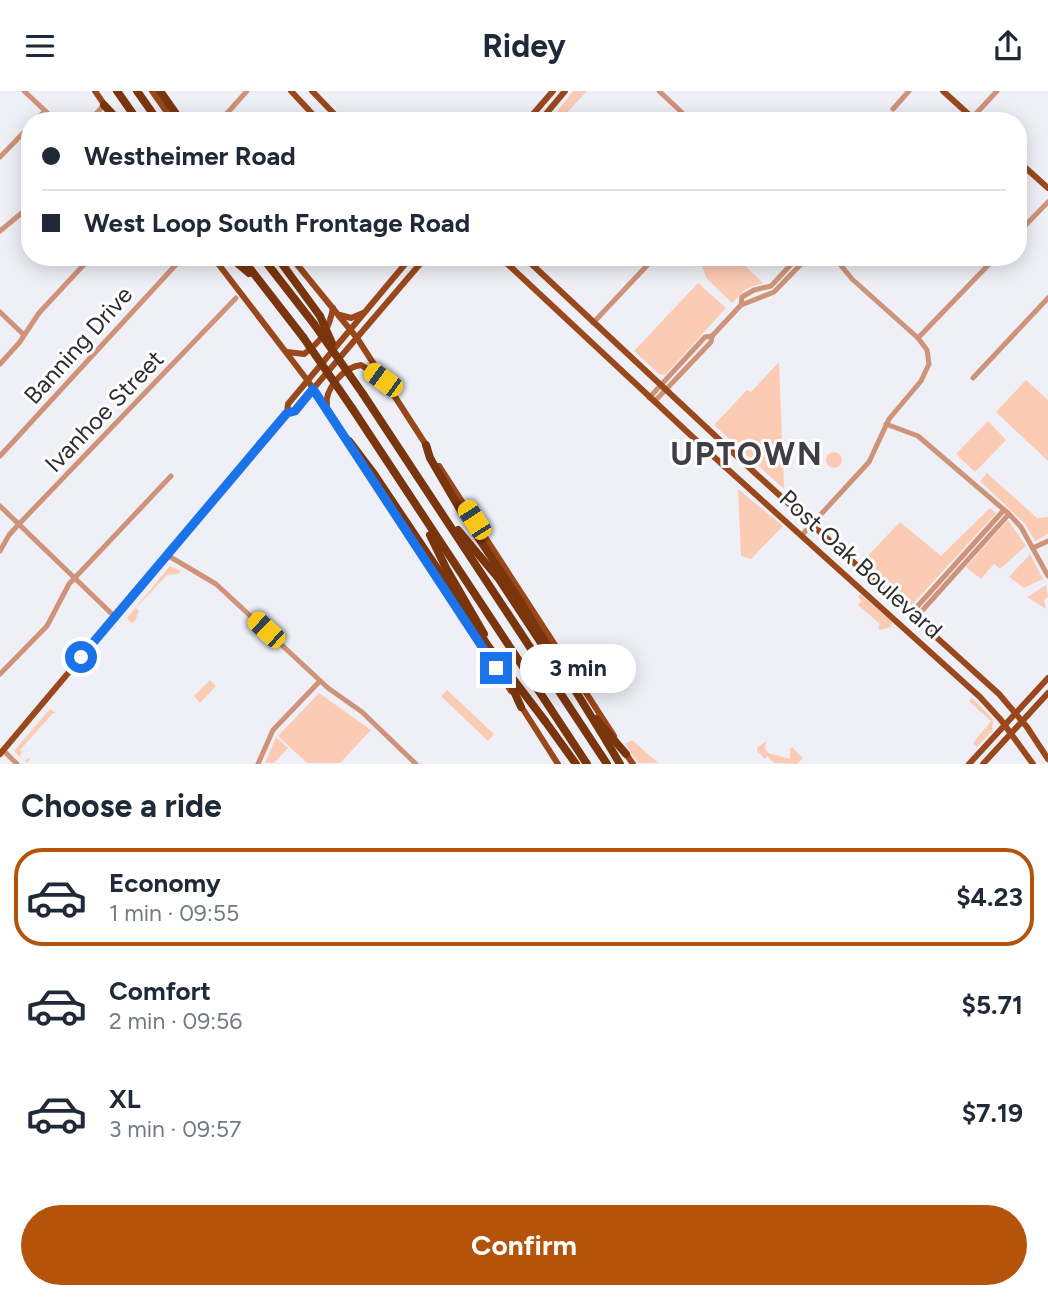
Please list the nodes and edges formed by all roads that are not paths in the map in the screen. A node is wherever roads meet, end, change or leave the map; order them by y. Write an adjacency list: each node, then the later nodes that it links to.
1 (24, 91): 19 (street)
2 (95, 91): 16 (main road)
3 (117, 91): 22 (highway)
4 (137, 91): 23 (highway)
5 (152, 91): 24 (main road)
6 (160, 91): 25 (highway)
7 (247, 91): 26 (street)
8 (292, 91): 27 (main road)
9 (312, 91): 28 (main road)
10 (555, 91): 17 (main road); 29 (main road)
11 (565, 91): 17 (main road)
12 (659, 91): 31 (street)
13 (909, 91): 18 (street)
14 (943, 91): 32 (main road)
15 (997, 91): 33 (street)
16 (104, 105): 20 (street); 21 (highway)
17 (550, 109): 30 (main road)
18 (892, 109)
19 (45, 111)
20 (97, 112)
21 (110, 112)
22 (132, 112)
23 (152, 112)
24 (167, 112)
25 (175, 112)
26 (228, 112)
27 (311, 112)
28 (332, 112)
29 (535, 112)
30 (548, 112)
31 (681, 112)
32 (966, 112)
33 (980, 112)
34 (21, 135): 35 (street)
35 (0, 157)
36 (1027, 169): 37 (main road)
37 (1048, 188)
38 (1048, 202): 40 (street)
39 (21, 214): 41 (street)
40 (1027, 224)
41 (0, 232)
42 (83, 266): 71 (street)
43 (175, 266): 90 (street, Banning Drive)
44 (221, 266): 75 (main road)
45 (240, 266): 59 (highway)
46 (247, 266): 59 (highway)
47 (269, 266): 74 (highway, bridge)
48 (284, 266): 76 (highway, bridge)
49 (298, 266): 65 (main road)
50 (403, 266): 67 (main road)
51 (418, 266): 72 (main road)
52 (509, 266): 63 (main road, Post Oak Boulevard)
53 (533, 266): 60 (main road, Post Oak Boulevard)
54 (647, 266): 69 (street)
55 (790, 266): 64 (street)
56 (798, 266): 64 (street)
57 (841, 266): 73 (street)
58 (987, 266): 73 (street)
59 (263, 286): 96 (highway, bridge)
60 (558, 291): 63 (main road); 69 (main road, Post Oak Boulevard)
61 (236, 298): 97 (street, Ivanhoe Street)
62 (1048, 298): 78 (street)
63 (547, 302): 83 (main road, Post Oak Boulevard)
64 (741, 305): 81 (street)
65 (333, 308): 68 (main road); 75 (main road)
66 (0, 312): 71 (street)
67 (364, 312): 68 (main road); 70 (main road)
68 (338, 314): 70 (main road)
69 (593, 323): 81 (main road, Post Oak Boulevard)
70 (350, 329): 72 (main road); 74 (main road)
71 (24, 335): 77 (street)
72 (357, 338): 80 (main road); 82 (main road)
73 (918, 338): 86 (street)
74 (333, 350): 76 (highway, bridge); 79 (main road)
75 (287, 352): 79 (main road)
76 (339, 358): 93 (highway, bridge)
77 (0, 365)
78 (973, 378)
79 (308, 380): 82 (main road); 85 (main road)
80 (383, 380): 84 (main road); 88 (main road)
81 (663, 388): 83 (street); 89 (main road, Post Oak Boulevard)
82 (313, 389): 84 (main road); 85 (main road)
83 (652, 400): 91 (main road, Post Oak Boulevard)
84 (328, 411): 87 (main road)
85 (287, 413): 103 (main road)
86 (886, 424): 95 (street); 98 (street)
87 (349, 441): 113 (main road); 125 (highway, bridge)
88 (426, 446): 119 (main road); 128 (highway, bridge)
89 (735, 454): 91 (main road); 98 (main road, Post Oak Boulevard)
90 (0, 456)
91 (724, 466): 99 (main road, Post Oak Boulevard)
92 (172, 476): 105 (street)
93 (431, 496): 119 (highway); 127 (highway)
94 (0, 506): 97 (street)
95 (1006, 512): 101 (street); 106 (street)
96 (420, 513): 113 (highway); 126 (highway)
97 (19, 524): 102 (street, Ivanhoe Street); 105 (street)
98 (812, 524): 99 (street); 106 (main road, Post Oak Boulevard)
99 (801, 537): 108 (main road, Post Oak Boulevard)
100 (1048, 541): 101 (street)
101 (1033, 548): 104 (street)
102 (0, 551)
103 (167, 555): 107 (main road); 111 (street)
104 (1048, 576)
105 (75, 578): 107 (street); 109 (street)
106 (912, 615): 108 (main road); 114 (main road, Post Oak Boulevard)
107 (115, 617): 118 (main road)
108 (901, 627): 116 (main road, Post Oak Boulevard)
109 (0, 674)
110 (1048, 678): 114 (main road)
111 (320, 681): 122 (street); 123 (street)
112 (1048, 694): 115 (main road)
113 (521, 706): 124 (main road)
114 (1016, 713): 115 (main road, Post Oak Boulevard); 116 (main road)
115 (1022, 722): 117 (main road); 120 (main road, Post Oak Boulevard)
116 (1005, 724): 117 (main road, Post Oak Boulevard); 130 (main road)
117 (1012, 733): 131 (main road); 132 (main road, Post Oak Boulevard)
118 (1, 752): 121 (street)
119 (626, 754): 129 (main road)
120 (1048, 759)
121 (17, 764)
122 (258, 764)
123 (416, 764)
124 (558, 764)
125 (576, 764)
126 (587, 764)
127 (607, 764)
128 (620, 764)
129 (633, 764)
130 (969, 764)
131 (984, 764)
132 (1033, 764)

